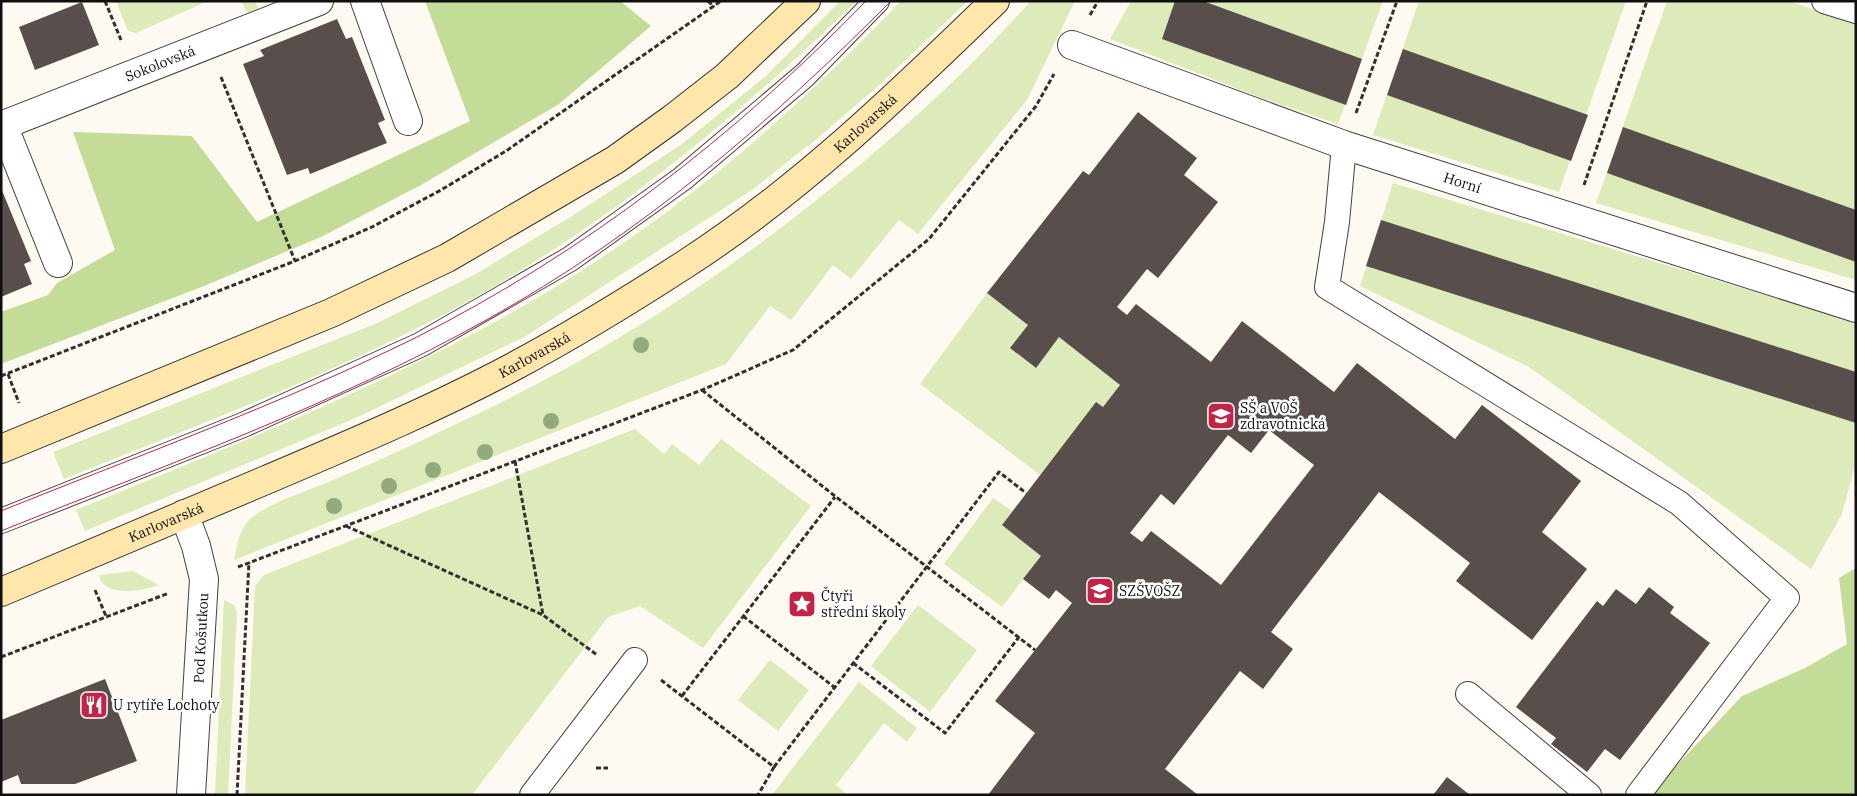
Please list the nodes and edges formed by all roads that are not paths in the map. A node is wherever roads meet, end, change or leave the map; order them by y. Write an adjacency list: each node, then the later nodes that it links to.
1 (319, 1): 10 (street, Sokolovská)
2 (365, 1): 9 (street)
3 (806, 1): 14 (main road)
4 (877, 1): 16 (lane)
5 (995, 1): 15 (main road, Karlovarská)
6 (1824, 1): 7 (lane)
7 (1856, 11)
8 (1072, 45): 11 (street, Horní)
9 (408, 121)
10 (2, 126): 12 (street)
11 (1344, 145): 13 (street, Horní); 23 (lane)
12 (58, 263)
13 (1856, 308)
14 (1, 449)
15 (184, 514): 17 (main road, Karlovarská); 20 (street, Pod Košutkou)
16 (1, 521)
17 (1, 592)
18 (630, 668): 21 (lane)
19 (1468, 694): 22 (lane)
20 (191, 795)
21 (532, 795)
22 (1590, 795)
23 (1638, 795)

